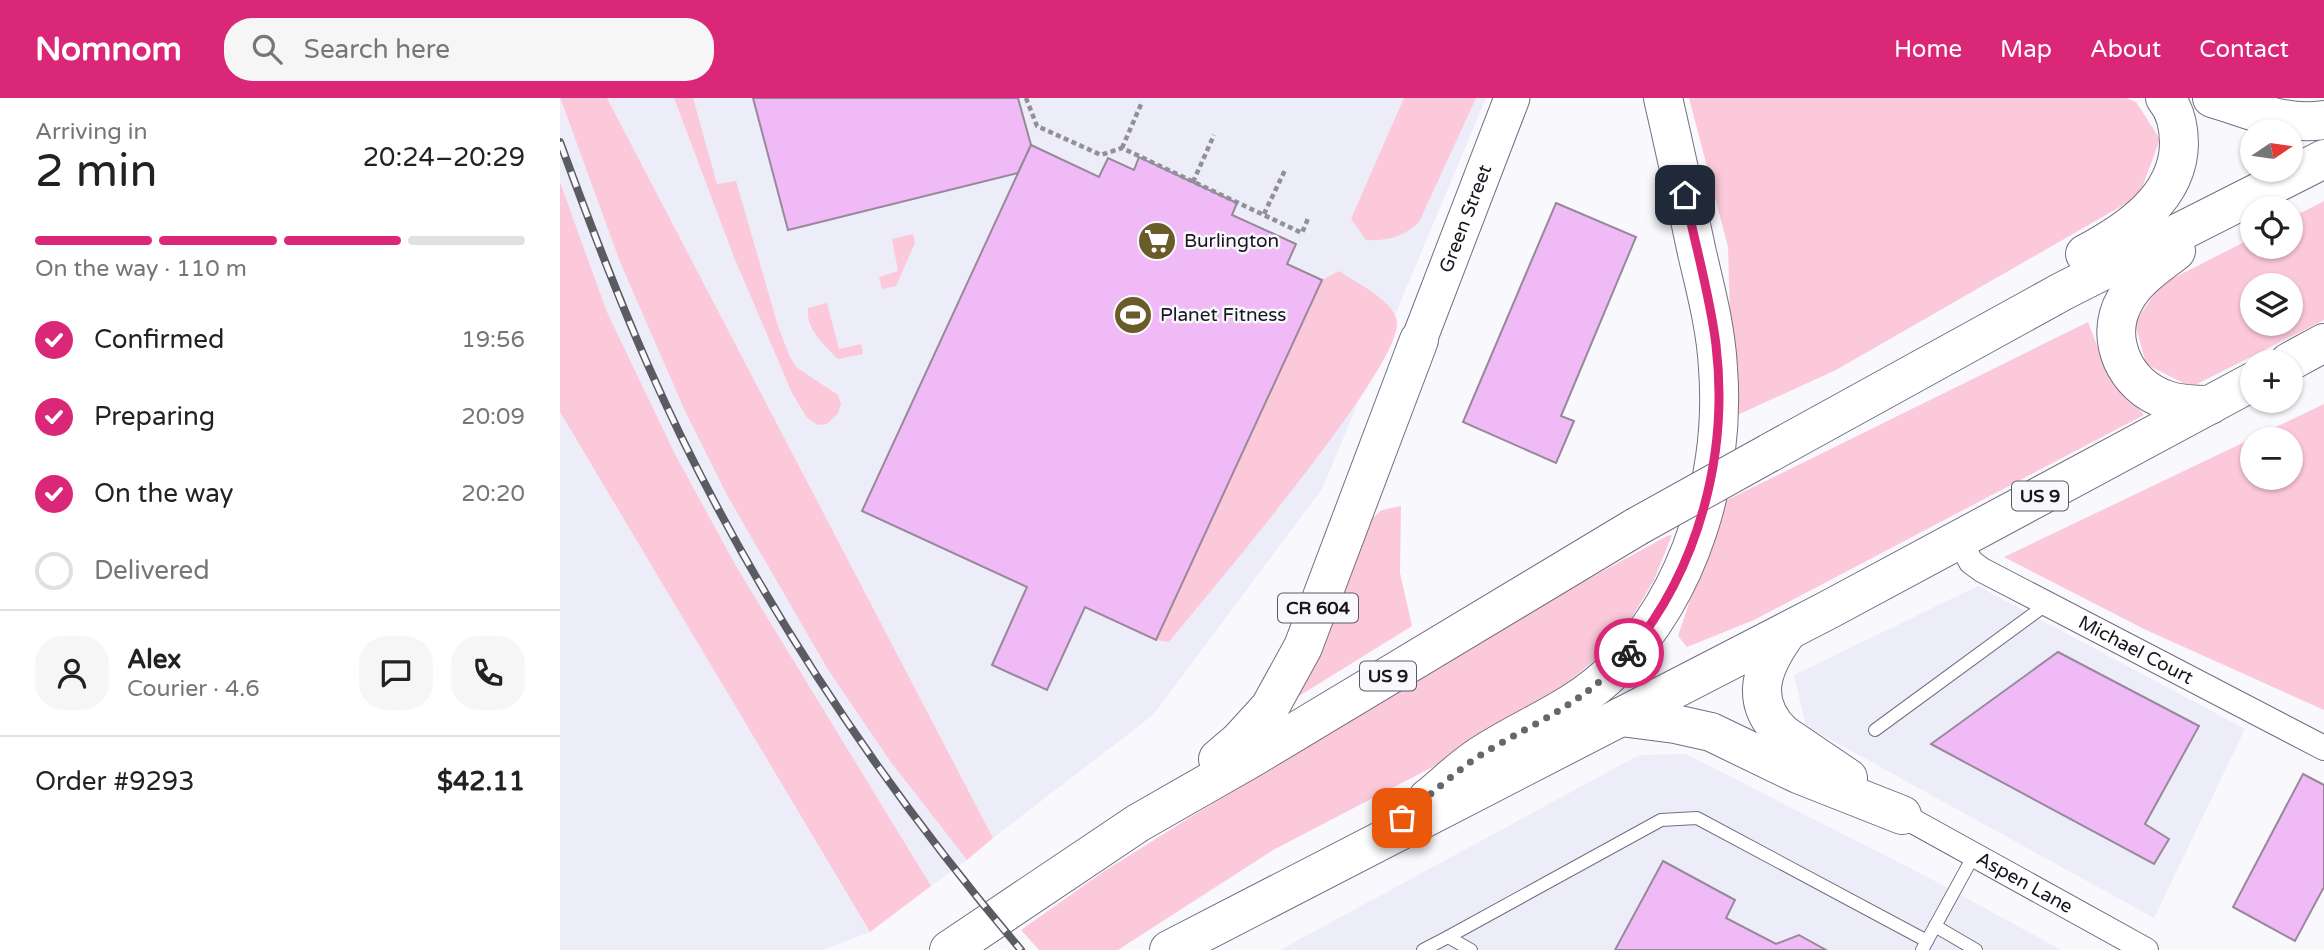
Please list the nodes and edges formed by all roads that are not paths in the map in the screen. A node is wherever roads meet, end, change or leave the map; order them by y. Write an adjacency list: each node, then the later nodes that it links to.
1 (1512, 98): 8 (street, Green Street / CR 604)
2 (1663, 98): 22 (highway)
3 (2165, 98): 10 (highway)
4 (2212, 98): 5 (highway)
5 (2324, 120)
6 (2324, 159): 7 (highway, US 9)
7 (2238, 202): 10 (highway, US 9); 13 (highway)
8 (1419, 340): 21 (highway, CR 604)
9 (2324, 343): 11 (highway)
10 (1955, 348): 21 (highway, US 9, bridge)
11 (2303, 354)
12 (2240, 389): 13 (highway, US 9)
13 (2210, 405): 14 (highway, US 9)
14 (1959, 540): 15 (street, Michael Court); 16 (highway, US 9)
15 (2047, 604): 18 (lane); 19 (street, Michael Court)
16 (1788, 631): 17 (highway, US 9); 20 (highway)
17 (1621, 717): 20 (highway); 22 (highway, US 9)
18 (1875, 730)
19 (2324, 748)
20 (1902, 815): 23 (street, Aspen Lane)
21 (1138, 823): 27 (highway, US 9)
22 (1360, 851): 28 (highway, US 9)
23 (1974, 855): 24 (lane); 32 (street, Aspen Lane)
24 (1935, 926): 26 (lane); 31 (lane)
25 (1448, 937): 26 (lane); 29 (lane); 30 (lane)
26 (1924, 946)
27 (949, 950)
28 (1169, 950)
29 (1423, 950)
30 (1471, 950)
31 (1976, 950)
32 (2146, 950)

